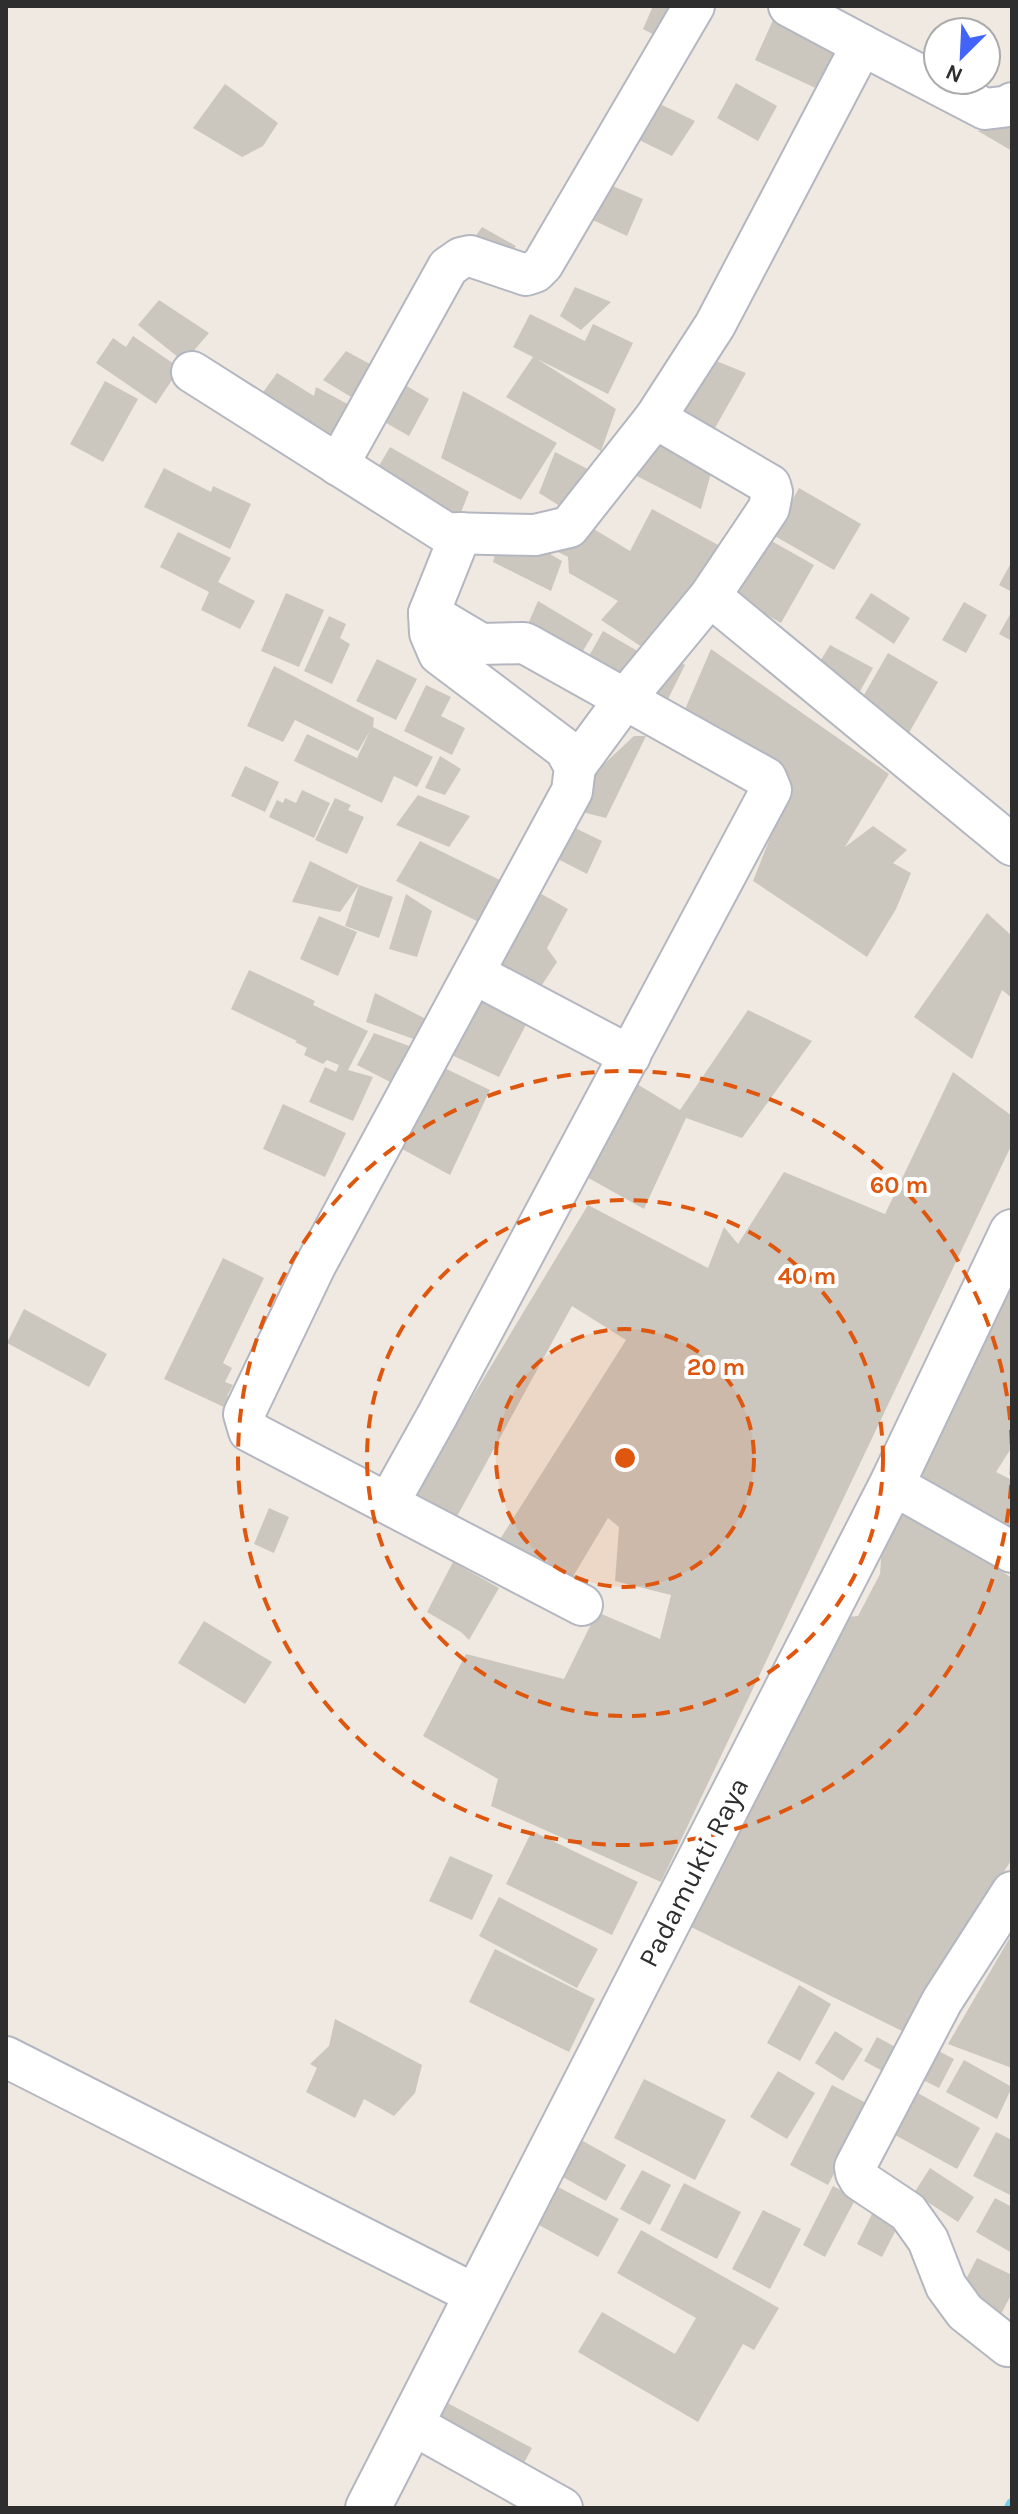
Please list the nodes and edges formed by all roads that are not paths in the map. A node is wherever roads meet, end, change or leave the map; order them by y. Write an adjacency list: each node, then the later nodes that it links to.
1 (694, 6): 7 (street)
2 (789, 6): 3 (street)
3 (862, 45): 4 (street); 6 (street)
4 (1012, 103)
5 (192, 372): 7 (street)
6 (655, 418): 8 (street); 9 (street)
7 (338, 465): 8 (street)
8 (461, 533): 10 (street)
9 (710, 596): 11 (street); 13 (street)
10 (429, 613): 11 (street); 12 (street)
11 (625, 699): 12 (street); 15 (street)
12 (575, 767): 14 (street)
13 (1012, 845)
14 (475, 974): 15 (street); 18 (street)
15 (630, 1056): 18 (street)
16 (1012, 1232): 17 (street, Padamukti Raya)
17 (892, 1484): 19 (street); 23 (street, Padamukti Raya)
18 (389, 1502): 20 (street)
19 (1012, 1552)
20 (582, 1605)
21 (1012, 1892): 24 (street)
22 (6, 2057): 23 (street)
23 (478, 2296): 25 (street, Padamukti Raya)
24 (1008, 2346)
25 (412, 2424): 26 (street, Padamukti Raya); 27 (street)
26 (368, 2508)
27 (562, 2508)

